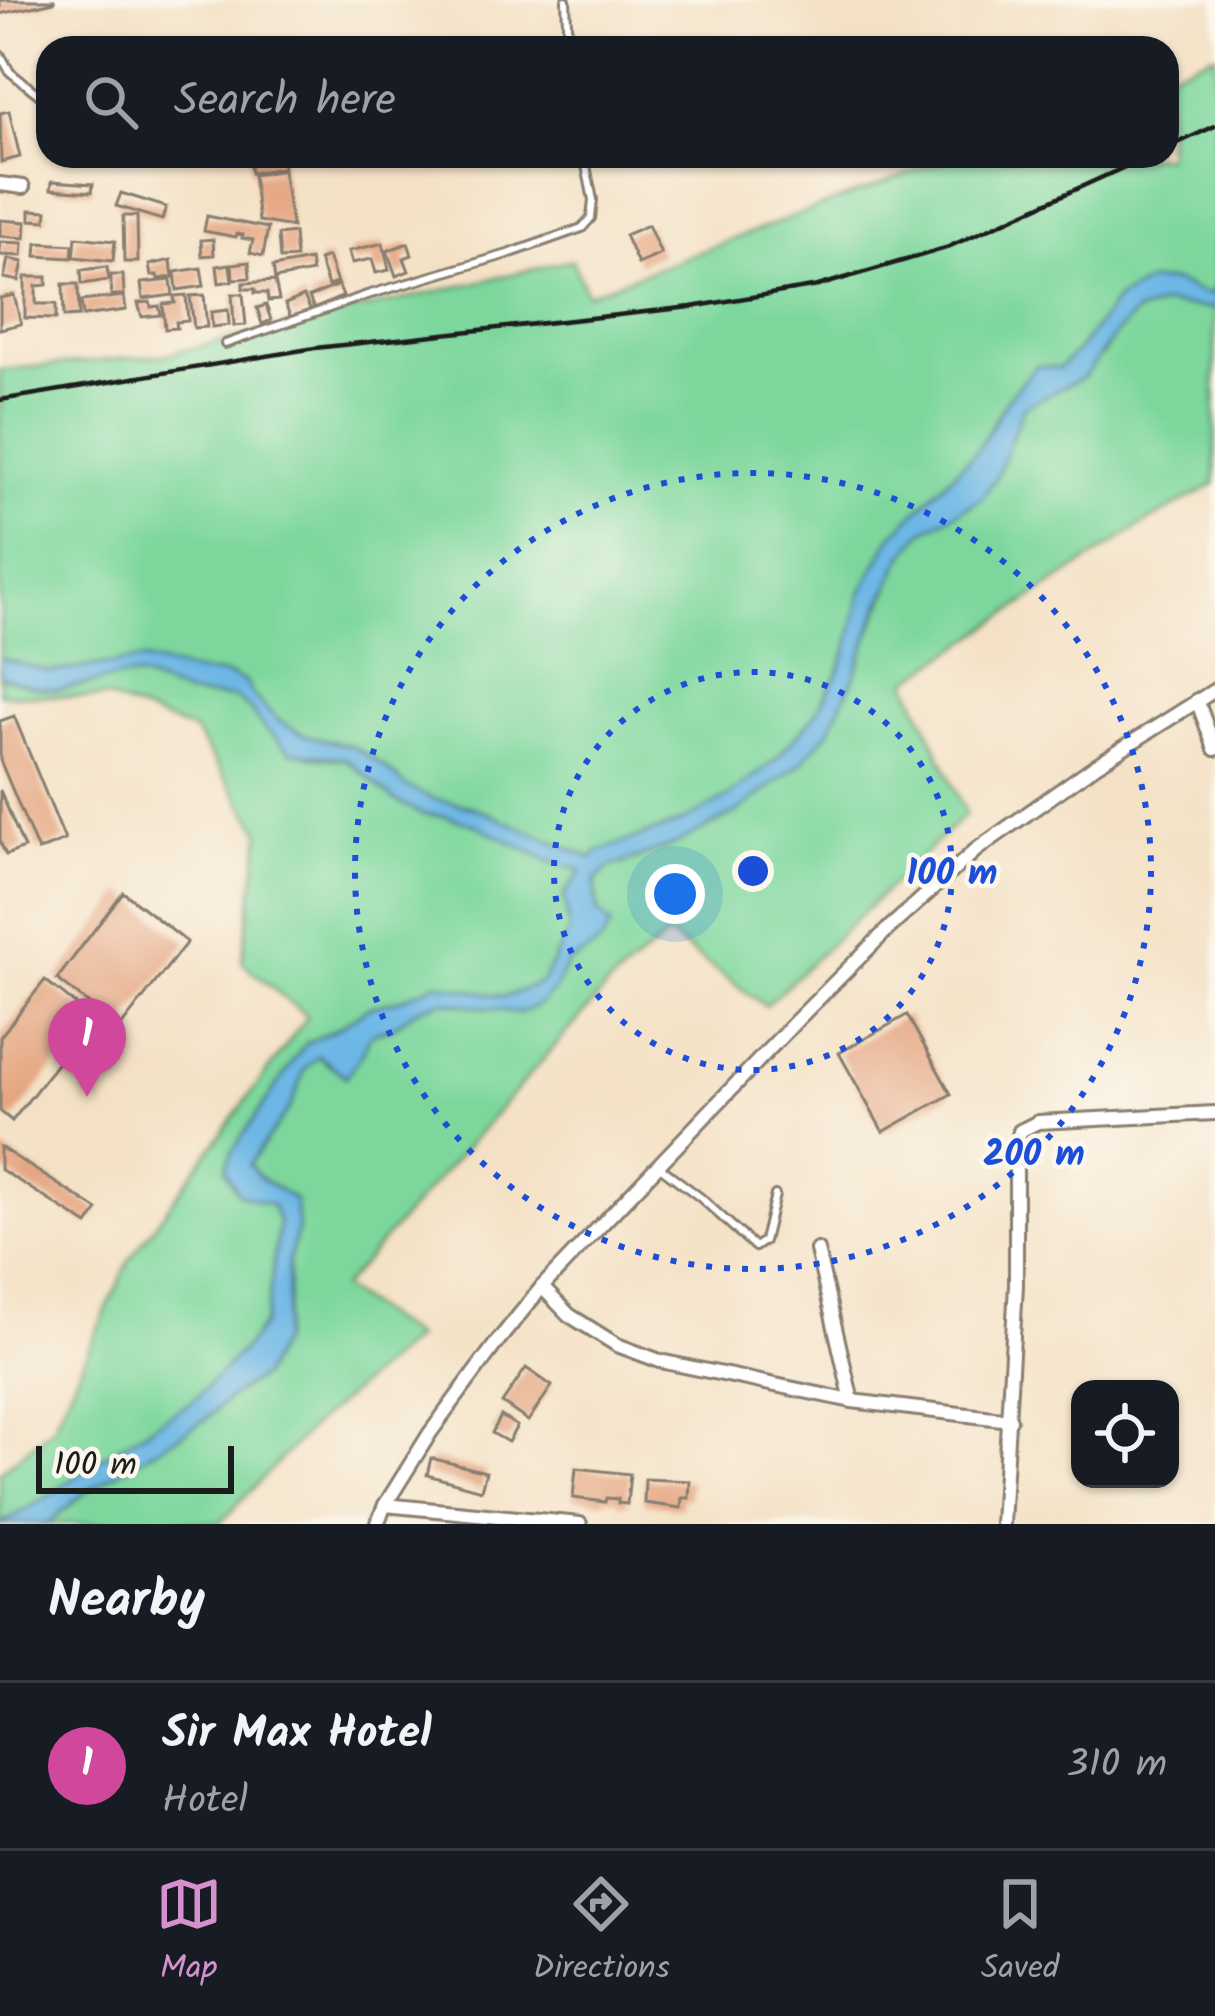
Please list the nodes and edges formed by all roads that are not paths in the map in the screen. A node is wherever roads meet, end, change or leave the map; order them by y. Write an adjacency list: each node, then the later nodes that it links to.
1 (566, 0): 2 (lane)
2 (568, 36)
3 (0, 54): 4 (lane)
4 (36, 93)
5 (586, 168): 8 (lane)
6 (0, 184): 7 (street)
7 (23, 187)
8 (225, 344)
9 (1215, 690): 10 (street)
10 (1197, 700): 11 (street); 13 (street)
11 (1215, 749)
12 (1215, 1113): 18 (street)
13 (657, 1165): 14 (lane); 16 (street)
14 (775, 1196)
15 (818, 1250): 17 (street)
16 (542, 1287): 17 (street); 19 (street)
17 (852, 1400): 18 (street)
18 (1010, 1420): 22 (street)
19 (385, 1505): 20 (street); 21 (street)
20 (377, 1524)
21 (580, 1524)
22 (1002, 1524)

